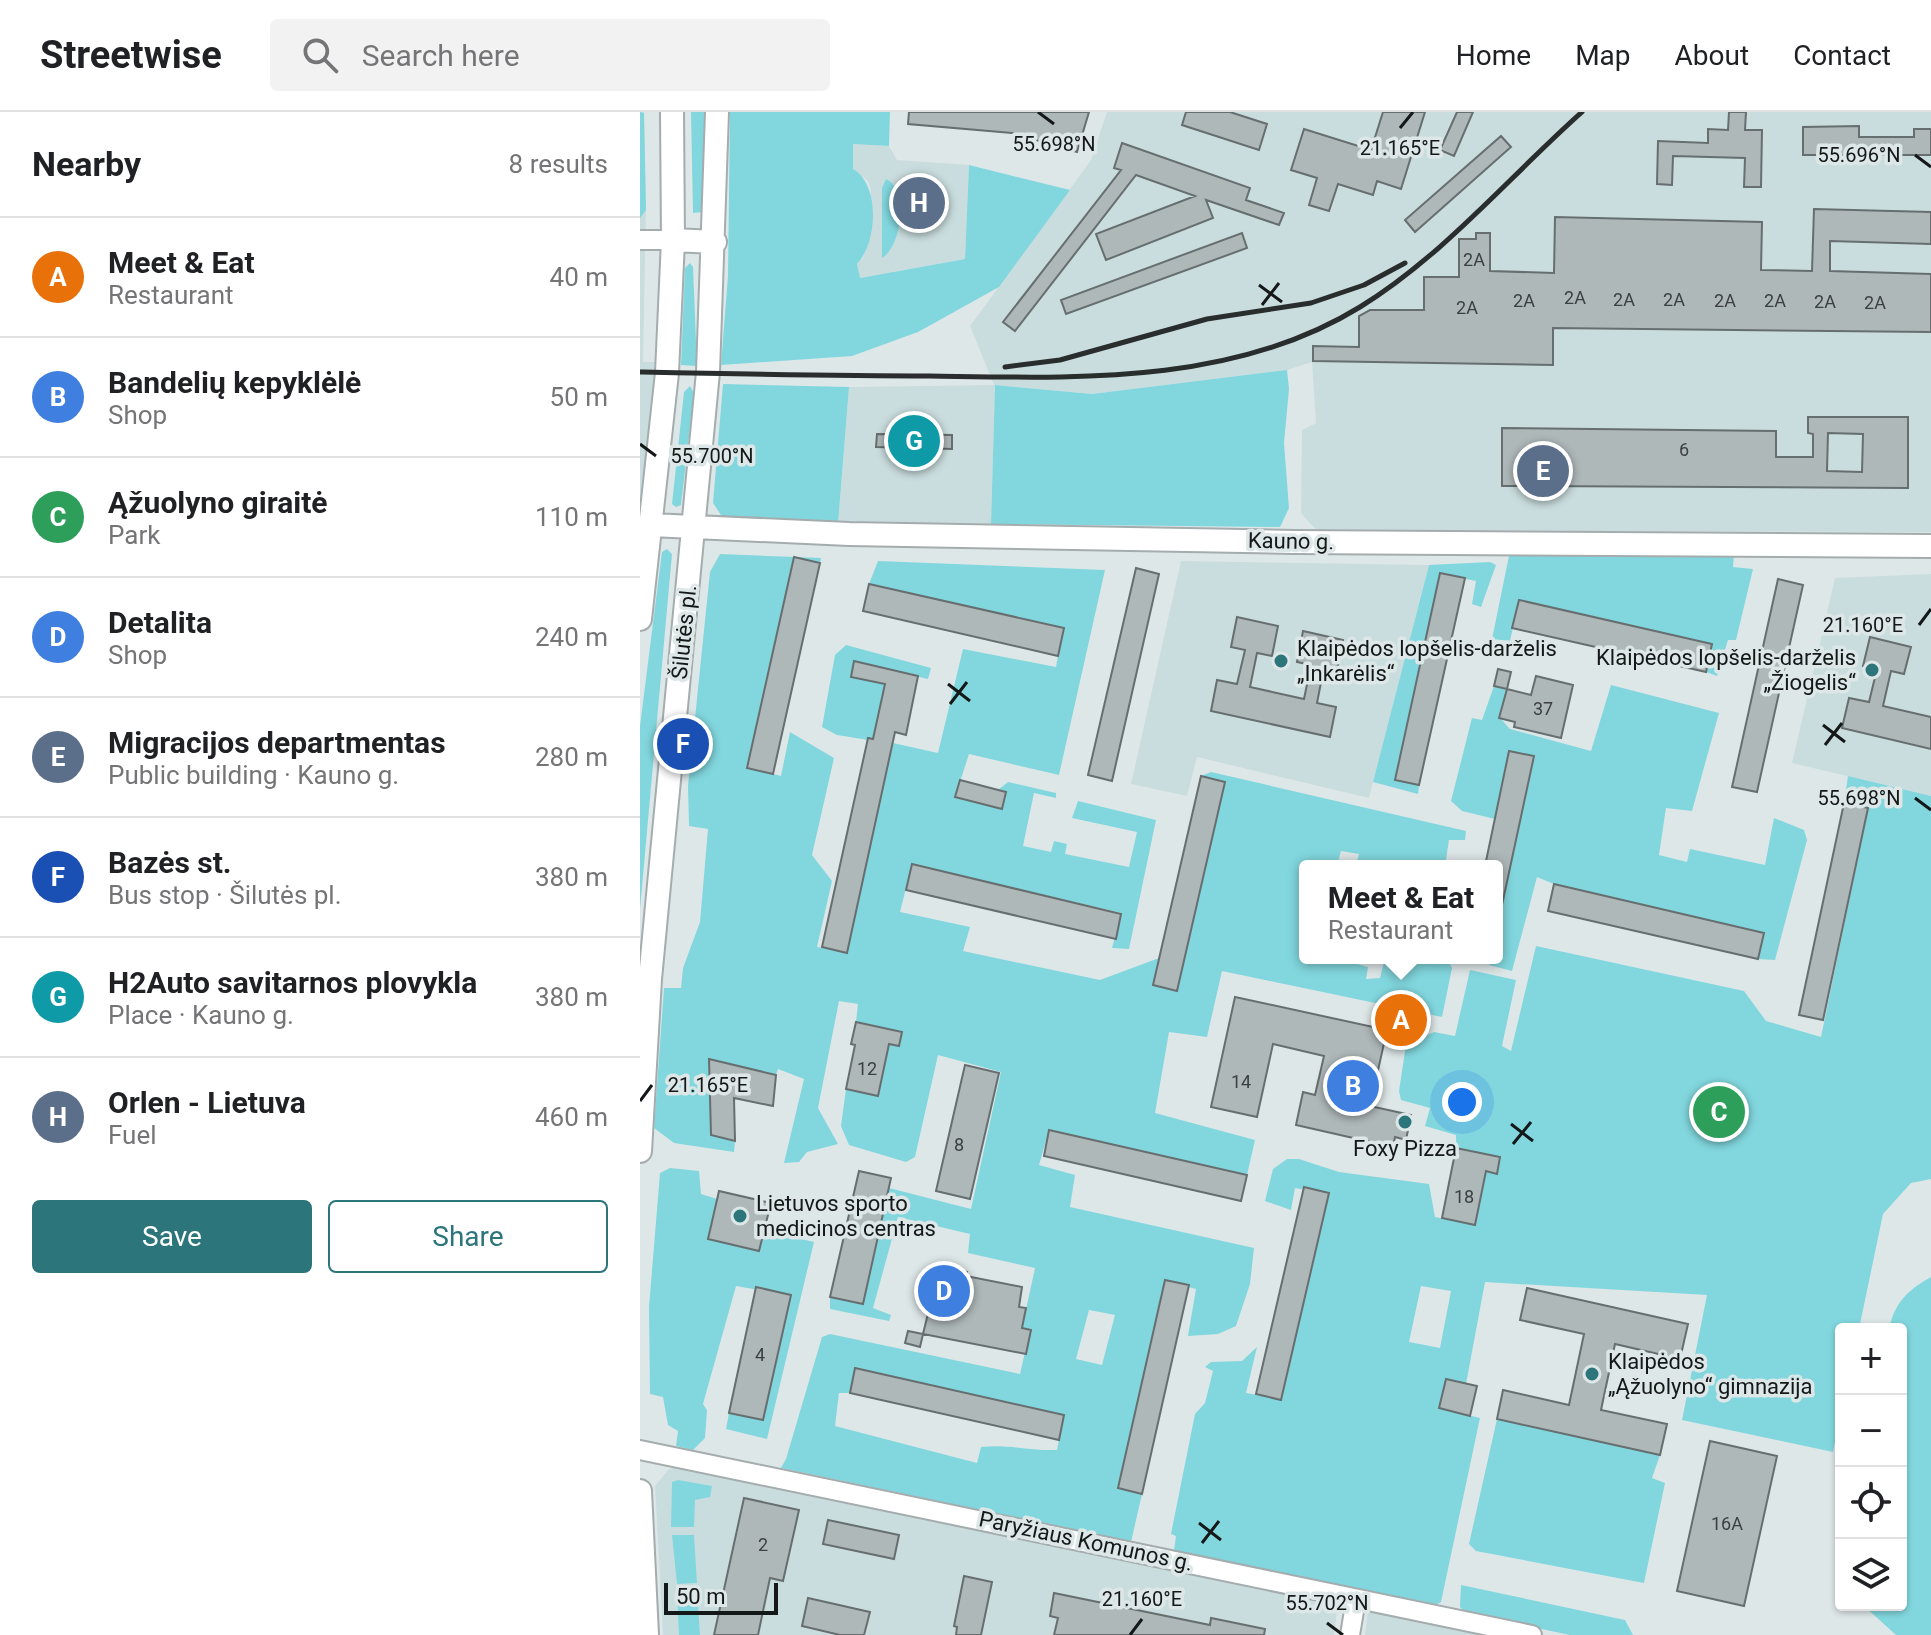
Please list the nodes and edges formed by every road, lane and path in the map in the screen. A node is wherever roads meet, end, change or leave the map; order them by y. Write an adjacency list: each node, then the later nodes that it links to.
1 (672, 112): 4 (main road, Šilutės pl.)
2 (717, 112): 5 (main road, Šilutės pl.)
3 (640, 240): 4 (street)
4 (673, 240): 5 (main road); 6 (main road, Šilutės pl.)
5 (715, 242): 7 (main road, Šilutės pl.)
6 (651, 525): 7 (main road, Kauno g.); 9 (main road, Šilutės pl.)
7 (694, 528): 8 (main road, Kauno g.); 10 (main road, Šilutės pl.)
8 (1931, 546)
9 (640, 619)
10 (640, 1151)
11 (640, 1450): 13 (street, Paryžiaus Komunos g.)
12 (640, 1491): 14 (main road)
13 (1356, 1599): 15 (street); 16 (street, Paryžiaus Komunos g.)
14 (647, 1635)
15 (1350, 1635)
16 (1532, 1635)

